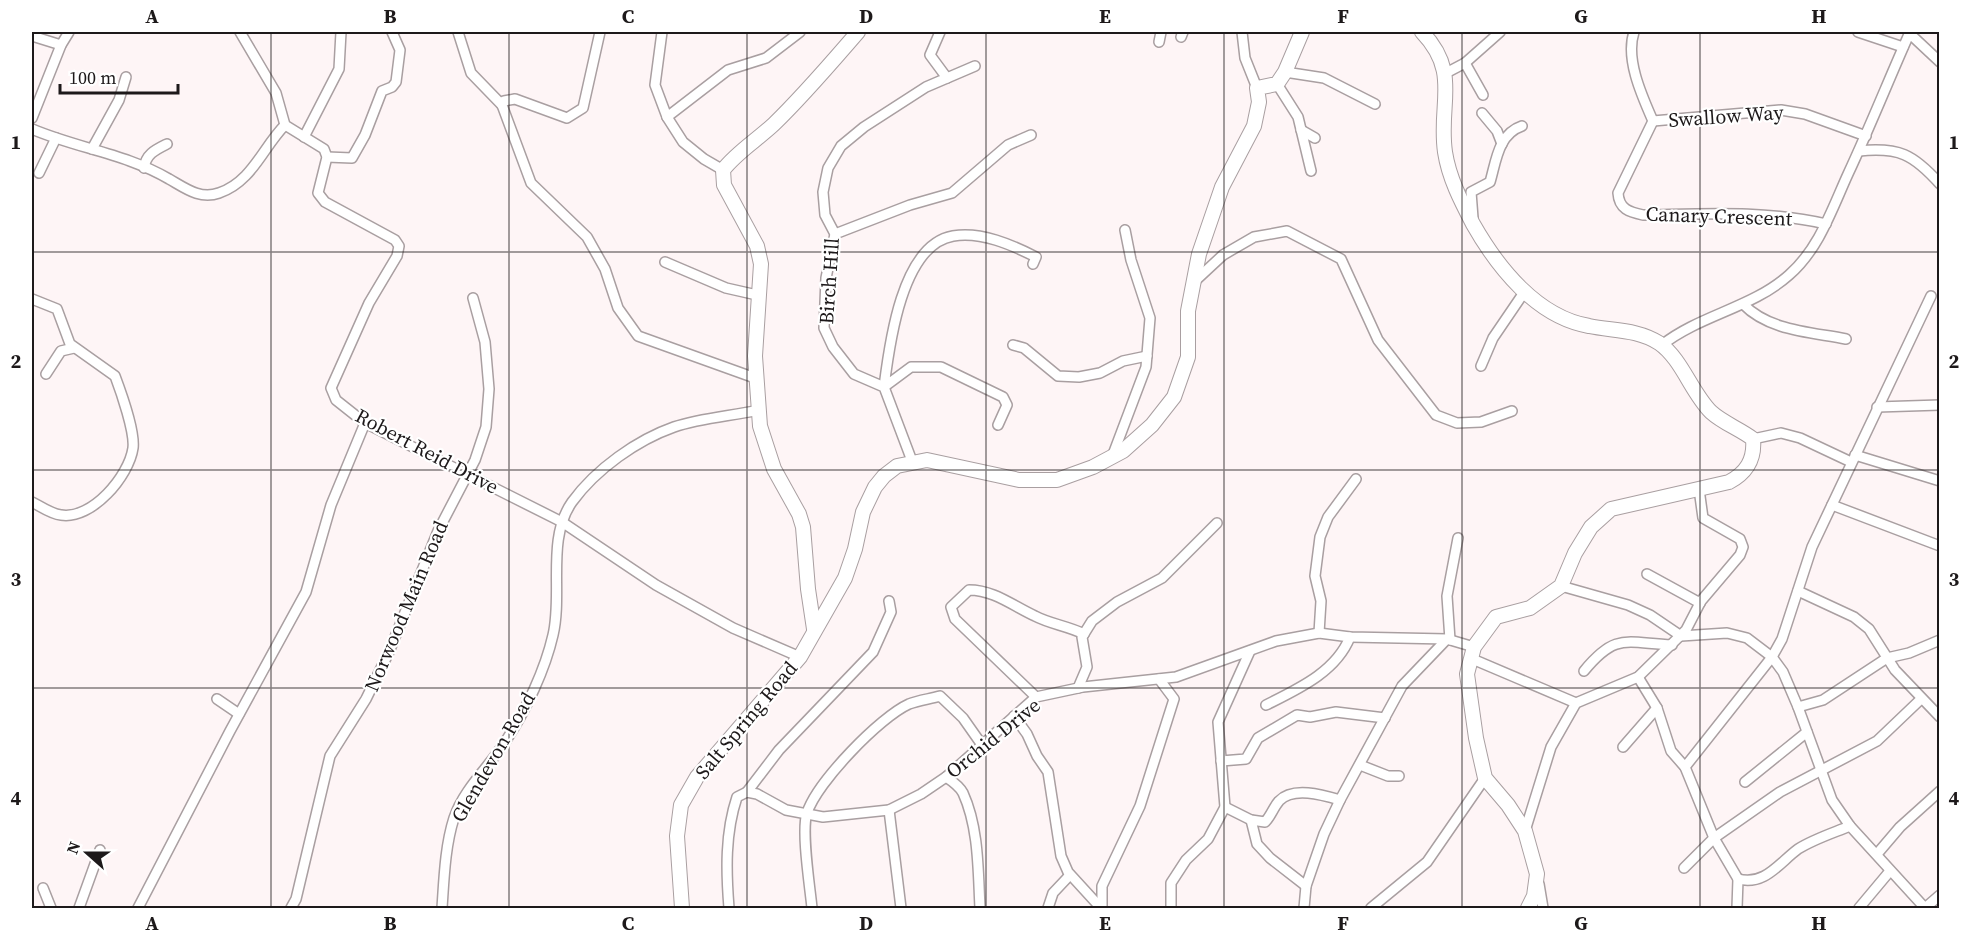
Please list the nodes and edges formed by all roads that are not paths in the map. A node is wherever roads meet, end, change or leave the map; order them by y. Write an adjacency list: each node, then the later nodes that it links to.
1 (69, 32): 21 (street)
2 (240, 32): 39 (street)
3 (341, 32): 44 (street)
4 (392, 32): 52 (street)
5 (458, 32): 34 (street)
6 (600, 32): 34 (street)
7 (662, 32): 36 (street)
8 (801, 32): 36 (street)
9 (858, 32): 54 (street)
10 (940, 32): 29 (street)
11 (1161, 32): 20 (street)
12 (1242, 32): 31 (street)
13 (1302, 32): 26 (street)
14 (1422, 32): 27 (street)
15 (1500, 32): 24 (street)
16 (1634, 32): 38 (street)
17 (1858, 32): 22 (street)
18 (1910, 32): 22 (street); 23 (street)
19 (32, 36): 21 (street)
20 (1159, 42)
21 (61, 45): 37 (street)
22 (1903, 47): 45 (street)
23 (1940, 62)
24 (1465, 63): 27 (street); 32 (street)
25 (975, 66): 29 (street, Birch Hill)
26 (1285, 72): 30 (street); 33 (street)
27 (1446, 73): 59 (street)
28 (126, 77): 50 (street)
29 (947, 78): 61 (street, Birch Hill)
30 (1277, 84): 31 (street); 42 (street)
31 (1257, 88): 64 (street)
32 (1483, 95)
33 (1376, 104)
34 (502, 105): 78 (street)
35 (1482, 113): 49 (street)
36 (667, 117): 54 (street)
37 (32, 118)
38 (1653, 121): 45 (street, Swallow Way); 58 (street, Canary Crescent)
39 (285, 125): 44 (street); 53 (street)
40 (1521, 126): 49 (street)
41 (32, 129): 46 (street)
42 (1301, 130): 47 (street); 55 (street)
43 (1031, 135): 61 (street)
44 (304, 136): 52 (street)
45 (1866, 136): 51 (street)
46 (57, 138): 50 (street); 56 (street)
47 (1314, 138)
48 (167, 144): 53 (street)
49 (1502, 144): 59 (street)
50 (92, 149): 53 (street)
51 (1859, 151): 57 (street); 58 (street)
52 (327, 157): 84 (street, Robert Reid Drive)
53 (144, 168)
54 (723, 170): 66 (street)
55 (1311, 171)
56 (39, 173)
57 (1940, 184)
58 (1826, 224): 70 (street)
59 (1474, 226): 65 (street)
60 (1125, 230): 75 (street)
61 (835, 234): 79 (street, Birch Hill)
62 (665, 262): 66 (street)
63 (1033, 264): 79 (street)
64 (1195, 281): 83 (street); 87 (street)
65 (1525, 291): 73 (street); 76 (street)
66 (757, 295): 78 (street)
67 (473, 298): 90 (street, Norwood Main Road)
68 (1933, 298): 81 (street)
69 (32, 299): 74 (street)
70 (1743, 304): 71 (street); 73 (street)
71 (1846, 339)
72 (1012, 345): 75 (street)
73 (1662, 345): 86 (street)
74 (74, 348): 77 (street); 94 (street)
75 (1147, 356): 87 (street)
76 (1481, 366)
77 (46, 374)
78 (755, 378): 82 (street)
79 (884, 387): 85 (street); 89 (street)
80 (1940, 405): 81 (street)
81 (1877, 407): 88 (street)
82 (759, 410): 96 (street, Glendevon Road); 105 (street)
83 (1512, 411)
84 (365, 423): 90 (street, Robert Reid Drive); 129 (street)
85 (998, 424)
86 (1753, 439): 88 (street); 93 (street)
87 (1112, 457): 89 (street)
88 (1853, 459): 92 (street); 95 (street)
89 (912, 461): 105 (street, Salt Spring Road)
90 (467, 473): 96 (street, Robert Reid Drive); 169 (street, Norwood Main Road)
91 (1356, 479): 106 (street)
92 (1940, 481)
93 (1699, 489): 101 (street); 104 (street)
94 (32, 502)
95 (1832, 505): 99 (street); 102 (street)
96 (562, 522): 115 (street, Robert Reid Drive); 170 (street, Glendevon Road)
97 (1216, 523): 107 (street)
98 (1458, 538): 110 (street)
99 (1940, 546)
100 (1647, 574): 104 (street)
101 (1561, 586): 108 (street); 114 (street)
102 (1798, 591): 116 (street); 117 (street)
103 (889, 601): 145 (street)
104 (1700, 603): 108 (street)
105 (814, 629): 115 (street, Salt Spring Road)
106 (1319, 633): 109 (street, Orchid Drive); 113 (street, Orchid Drive)
107 (1084, 634): 121 (street); 122 (street)
108 (1681, 636): 112 (street); 116 (street)
109 (1350, 638): 110 (street, Orchid Drive); 126 (street)
110 (1448, 640): 114 (street, Orchid Drive); 132 (street)
111 (1940, 640): 117 (street)
112 (1672, 645): 118 (street); 119 (street)
113 (1250, 651): 120 (street, Orchid Drive); 136 (street)
114 (1472, 653): 125 (street, Orchid Drive); 142 (street)
115 (800, 657): 171 (street, Salt Spring Road)
116 (1772, 657): 127 (street); 138 (street)
117 (1887, 658): 124 (street); 127 (street)
118 (1584, 671)
119 (1638, 677): 125 (street); 128 (street)
120 (1160, 678): 121 (street, Orchid Drive); 164 (street)
121 (1078, 688): 122 (street, Orchid Drive)
122 (1036, 697): 130 (street, Orchid Drive)
123 (217, 699): 129 (street)
124 (1921, 699): 131 (street); 139 (street)
125 (1576, 703): 152 (street)
126 (1266, 705)
127 (1798, 707): 133 (street)
128 (1657, 708): 135 (street); 138 (street)
129 (239, 714): 168 (street)
130 (1014, 716): 134 (street, Orchid Drive); 159 (street)
131 (1940, 717)
132 (1385, 718): 136 (street); 137 (street)
133 (1807, 732): 139 (street); 143 (street)
134 (982, 745): 141 (street, Orchid Drive); 149 (street)
135 (1623, 747)
136 (1221, 761): 147 (street)
137 (1360, 765): 140 (street); 146 (street)
138 (1684, 767): 153 (street)
139 (1820, 771): 151 (street); 153 (street)
140 (1399, 776)
141 (946, 777): 148 (street, Orchid Drive); 175 (street)
142 (1485, 778): 152 (street); 179 (street)
143 (1745, 782)
144 (1940, 791): 155 (street)
145 (747, 792): 149 (street, Orchid Drive); 172 (street)
146 (1340, 800): 150 (street); 161 (street)
147 (1225, 807): 150 (street); 177 (street)
148 (889, 810): 149 (street, Orchid Drive); 174 (street)
149 (807, 815): 173 (street)
150 (1251, 820): 161 (street)
151 (1850, 826): 155 (street); 160 (street)
152 (1525, 831): 158 (street)
153 (1714, 838): 156 (street); 160 (street)
154 (100, 850): 167 (street)
155 (1877, 854): 157 (street)
156 (1684, 868)
157 (1890, 871): 165 (street); 183 (street)
158 (1537, 874): 180 (street); 181 (street)
159 (1070, 875): 164 (street); 176 (street)
160 (1738, 879): 182 (street)
161 (1306, 886): 178 (street)
162 (43, 888): 166 (street)
163 (1940, 895): 165 (street)
164 (1101, 908)
165 (1925, 908)
166 (51, 909)
167 (79, 909)
168 (138, 909)
169 (291, 909)
170 (442, 909)
171 (682, 909)
172 (729, 909)
173 (812, 909)
174 (901, 909)
175 (980, 909)
176 (1048, 909)
177 (1172, 909)
178 (1304, 909)
179 (1371, 909)
180 (1528, 909)
181 (1543, 909)
182 (1737, 909)
183 (1859, 909)

